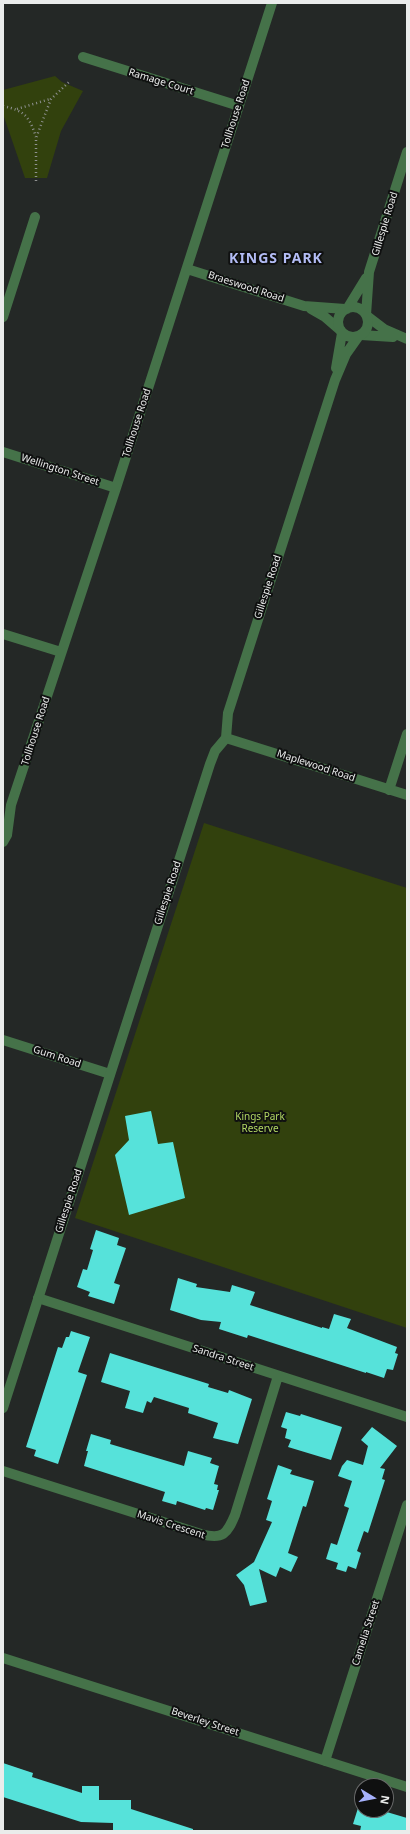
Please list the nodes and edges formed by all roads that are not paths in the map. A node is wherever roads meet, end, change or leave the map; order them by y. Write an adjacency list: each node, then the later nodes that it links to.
1 (272, 3): 3 (street, Tollhouse Road)
2 (84, 57): 3 (street, Ramage Court)
3 (239, 106): 6 (street, Tollhouse Road)
4 (407, 154): 7 (street, Gillespie Road)
5 (35, 218): 11 (street)
6 (187, 269): 8 (street, Braeswood Road); 17 (street, Tollhouse Road)
7 (369, 272): 9 (street, Gillespie Road); 10 (street, Gillespie Road)
8 (304, 306): 9 (street, Braeswood Road); 12 (street, Braeswood Road)
9 (346, 309): 10 (street); 12 (street)
10 (366, 315): 13 (street); 14 (street)
11 (3, 318)
12 (341, 331): 13 (street); 15 (street, Gillespie Road)
13 (359, 336): 14 (street); 15 (street, Gillespie Road)
14 (405, 339)
15 (335, 380): 21 (street, Gillespie Road)
16 (3, 452): 17 (street, Wellington Street)
17 (116, 488): 19 (street, Tollhouse Road)
18 (3, 634): 19 (street)
19 (61, 652): 24 (street, Tollhouse Road)
20 (407, 734): 22 (street)
21 (226, 738): 22 (street, Maplewood Road); 26 (street, Gillespie Road)
22 (389, 790): 23 (street, Maplewood Road)
23 (407, 795)
24 (3, 842)
25 (3, 1040): 26 (street, Gum Road)
26 (110, 1074): 27 (street, Gillespie Road)
27 (38, 1298): 28 (street, Sandra Street); 29 (street, Gillespie Road)
28 (278, 1376): 30 (street, Sandra Street); 31 (street, Mavis Crescent)
29 (3, 1408)
30 (407, 1417)
31 (3, 1471)
32 (407, 1505): 34 (street, Camelia Street)
33 (3, 1658): 34 (street, Beverley Street)
34 (326, 1761): 35 (street, Beverley Street)
35 (407, 1787)

